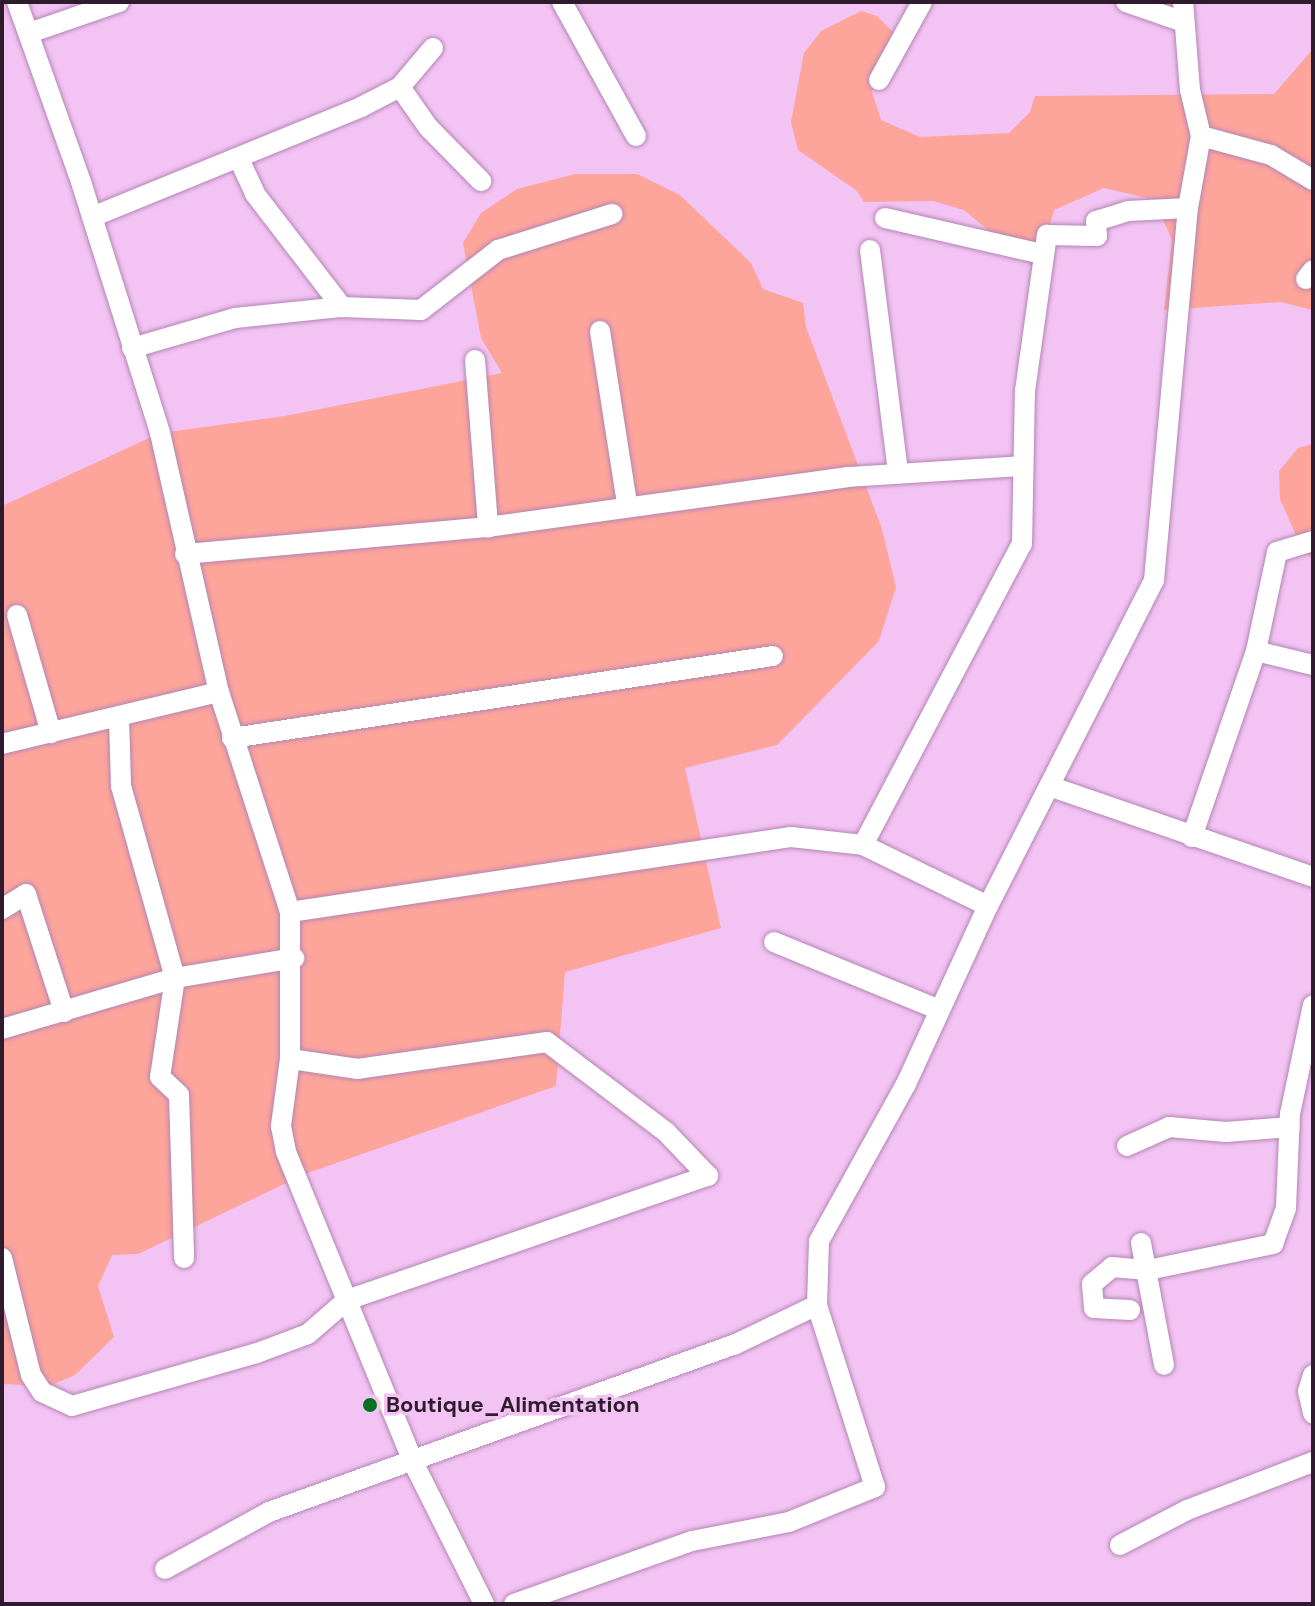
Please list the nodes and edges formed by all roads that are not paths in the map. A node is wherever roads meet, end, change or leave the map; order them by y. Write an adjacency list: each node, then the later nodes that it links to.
1 (17, 2): 7 (street)
2 (119, 2): 7 (street)
3 (562, 2): 11 (street)
4 (922, 2): 9 (street)
5 (1126, 2): 6 (street)
6 (1182, 11): 12 (street)
7 (32, 32): 18 (street)
8 (433, 48): 10 (street)
9 (879, 80)
10 (400, 87): 13 (street); 15 (street)
11 (636, 136)
12 (1201, 136): 14 (street); 16 (street)
13 (239, 159): 18 (street); 22 (street)
14 (1313, 180)
15 (481, 181)
16 (1188, 208): 21 (street); 41 (street)
17 (612, 214): 22 (street)
18 (92, 217): 24 (street)
19 (885, 218): 21 (street)
20 (870, 250): 27 (street)
21 (1042, 254): 26 (street)
22 (342, 307): 24 (street)
23 (600, 331): 28 (street)
24 (132, 348): 31 (street)
25 (475, 360): 29 (street)
26 (1023, 466): 27 (street); 43 (street)
27 (898, 473): 28 (street)
28 (627, 504): 29 (street)
29 (488, 527): 31 (street)
30 (1313, 541): 33 (street)
31 (185, 554): 36 (street)
32 (17, 615): 38 (street)
33 (1256, 651): 35 (street); 42 (street)
34 (773, 656): 39 (street)
35 (1313, 665)
36 (219, 692): 37 (street); 39 (street)
37 (119, 718): 38 (street); 50 (street)
38 (51, 733): 40 (street)
39 (232, 738): 47 (street)
40 (2, 744)
41 (1052, 787): 42 (street); 45 (street)
42 (1192, 837): 44 (street)
43 (863, 845): 45 (street); 47 (street)
44 (1313, 877)
45 (988, 906): 52 (street)
46 (2, 909): 53 (street)
47 (290, 912): 49 (street)
48 (774, 942): 52 (street)
49 (294, 958): 50 (street); 55 (street)
50 (175, 978): 53 (street); 61 (street)
51 (1313, 1005): 56 (street)
52 (940, 1010): 64 (street)
53 (64, 1012): 54 (street)
54 (2, 1029)
55 (290, 1059): 63 (street); 63 (street)
56 (1307, 1070): 57 (street)
57 (1290, 1127): 58 (street); 62 (street)
58 (1127, 1146)
59 (1141, 1243): 62 (street)
60 (2, 1258): 63 (street)
61 (184, 1258)
62 (1148, 1270): 65 (street); 66 (street)
63 (347, 1300): 70 (street)
64 (817, 1305): 70 (street); 74 (street)
65 (1130, 1310)
66 (1164, 1365)
67 (1313, 1375): 68 (street)
68 (1313, 1413)
69 (1313, 1462): 71 (street)
70 (414, 1464): 72 (street); 73 (street)
71 (1120, 1545)
72 (165, 1569)
73 (484, 1604)
74 (514, 1604)

